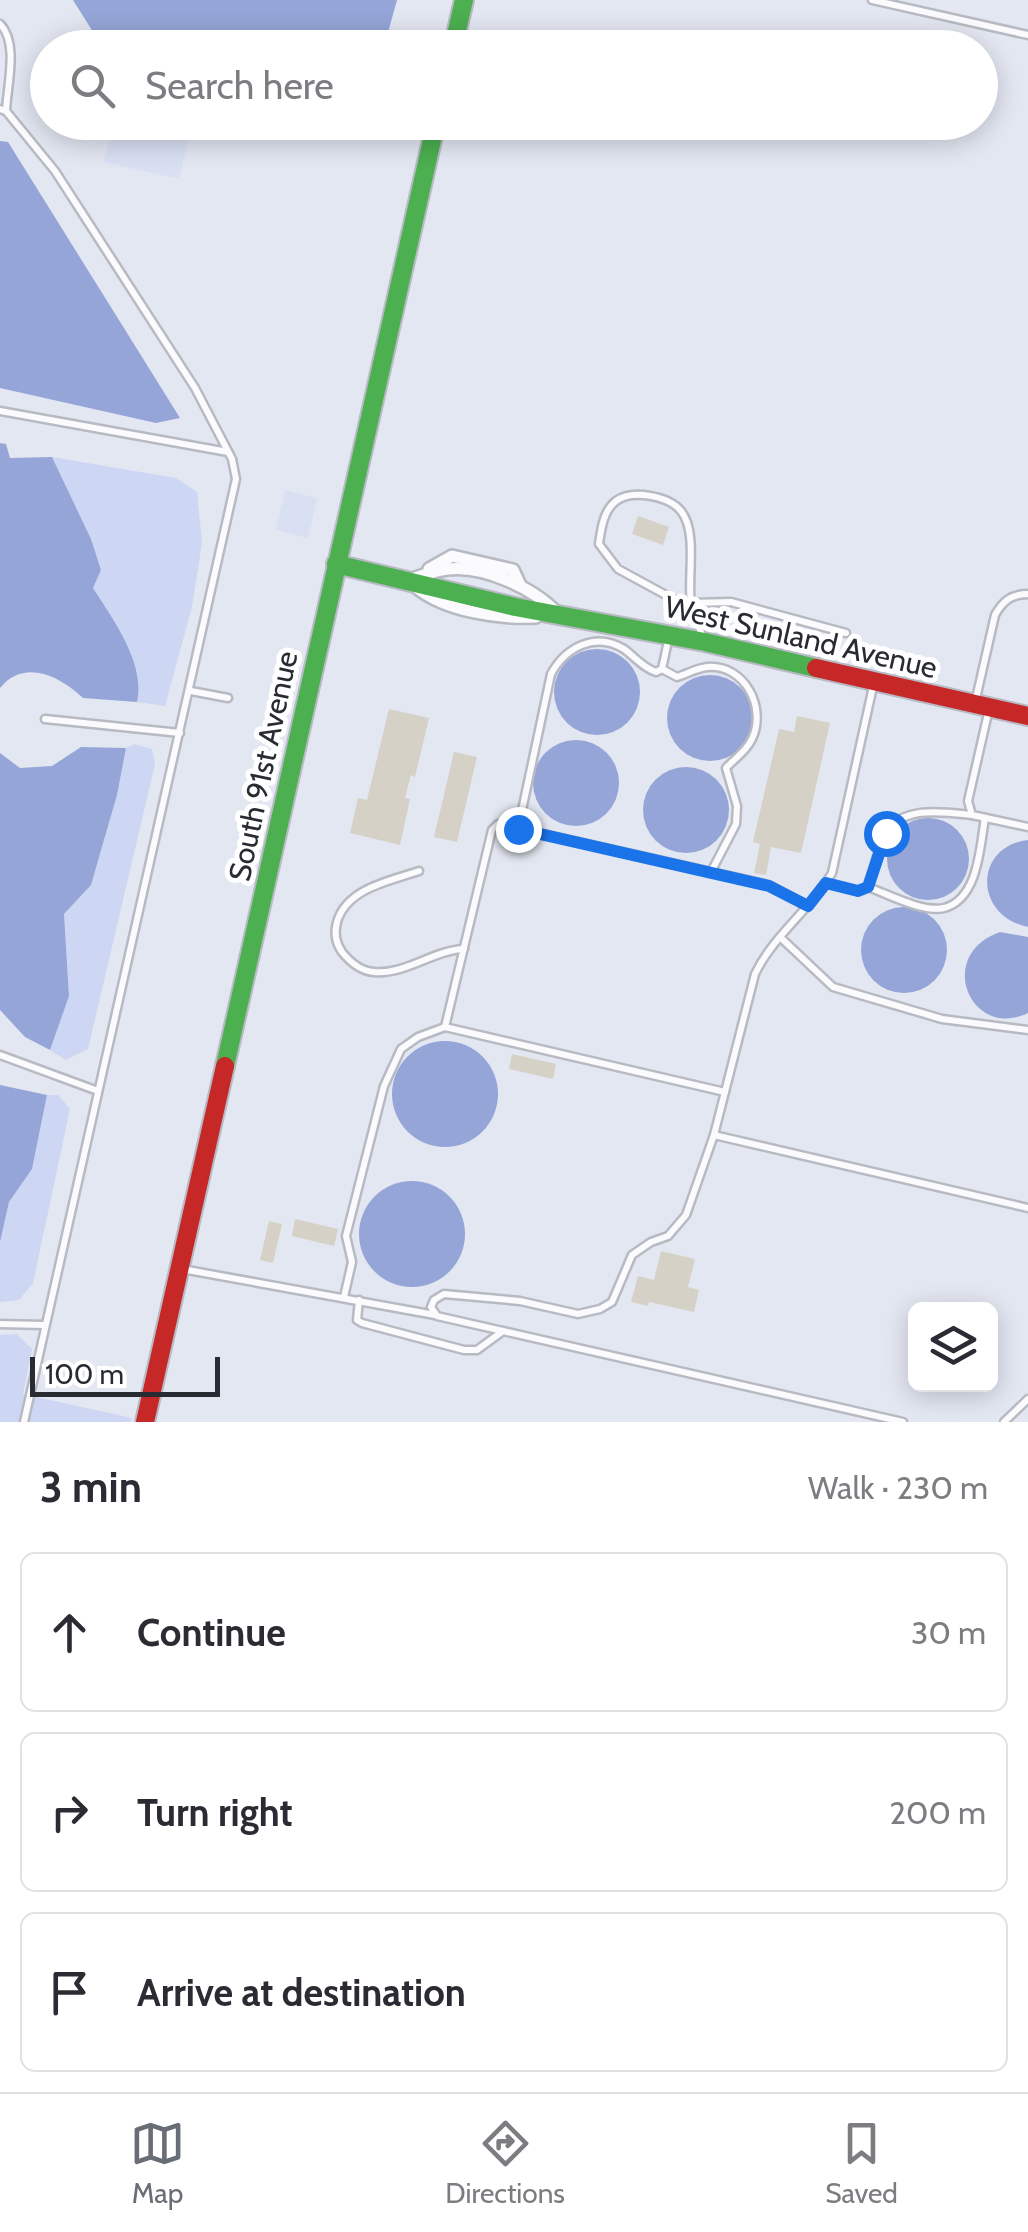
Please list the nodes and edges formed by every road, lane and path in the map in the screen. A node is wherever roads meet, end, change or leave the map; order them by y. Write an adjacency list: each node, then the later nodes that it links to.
1 (464, 0): 4 (main road)
2 (872, 0): 5 (lane)
3 (0, 24): 6 (lane)
4 (457, 30)
5 (1028, 35)
6 (3, 110): 9 (lane)
7 (432, 140): 10 (main road, South 91st Avenue)
8 (0, 411): 9 (lane)
9 (228, 452): 20 (lane)
10 (336, 564): 11 (main road, West Sunland Avenue); 44 (main road, South 91st Avenue)
11 (408, 580): 14 (main road, West Sunland Avenue); 14 (street, West Sunland Avenue)
12 (1028, 594): 22 (lane)
13 (691, 603): 13 (lane); 15 (lane); 17 (lane)
14 (560, 616): 16 (main road, West Sunland Avenue)
15 (846, 633)
16 (669, 635): 17 (main road, West Sunland Avenue); 18 (lane)
17 (704, 642): 19 (main road, West Sunland Avenue)
18 (662, 669): 29 (lane); 31 (lane)
19 (874, 681): 22 (main road, West Sunland Avenue); 32 (lane)
20 (191, 690): 21 (lane); 25 (lane)
21 (228, 698)
22 (982, 706): 23 (main road, West Sunland Avenue); 26 (lane)
23 (1028, 716)
24 (45, 719): 25 (lane)
25 (180, 732): 40 (lane)
26 (972, 814): 27 (lane); 33 (lane)
27 (985, 818): 28 (lane); 33 (lane)
28 (1028, 827)
29 (518, 829): 31 (lane); 36 (lane)
30 (420, 871): 36 (lane)
31 (711, 872): 34 (lane)
32 (826, 883): 33 (lane); 34 (lane)
33 (868, 887)
34 (808, 906): 35 (lane)
35 (780, 938): 38 (lane); 41 (lane)
36 (464, 949): 37 (lane)
37 (445, 1027): 41 (lane); 45 (lane)
38 (1028, 1030)
39 (0, 1055): 40 (lane)
40 (98, 1091): 49 (lane)
41 (725, 1092): 42 (lane)
42 (714, 1135): 43 (lane); 47 (lane)
43 (1028, 1208)
44 (180, 1268): 45 (lane); 53 (main road, South 91st Avenue)
45 (344, 1297): 46 (lane)
46 (359, 1300): 47 (lane); 50 (lane)
47 (438, 1316): 50 (lane)
48 (0, 1324): 49 (lane)
49 (44, 1324): 52 (lane)
50 (503, 1330): 54 (lane)
51 (1028, 1398): 55 (lane)
52 (24, 1422)
53 (145, 1422)
54 (903, 1422)
55 (1004, 1422)

